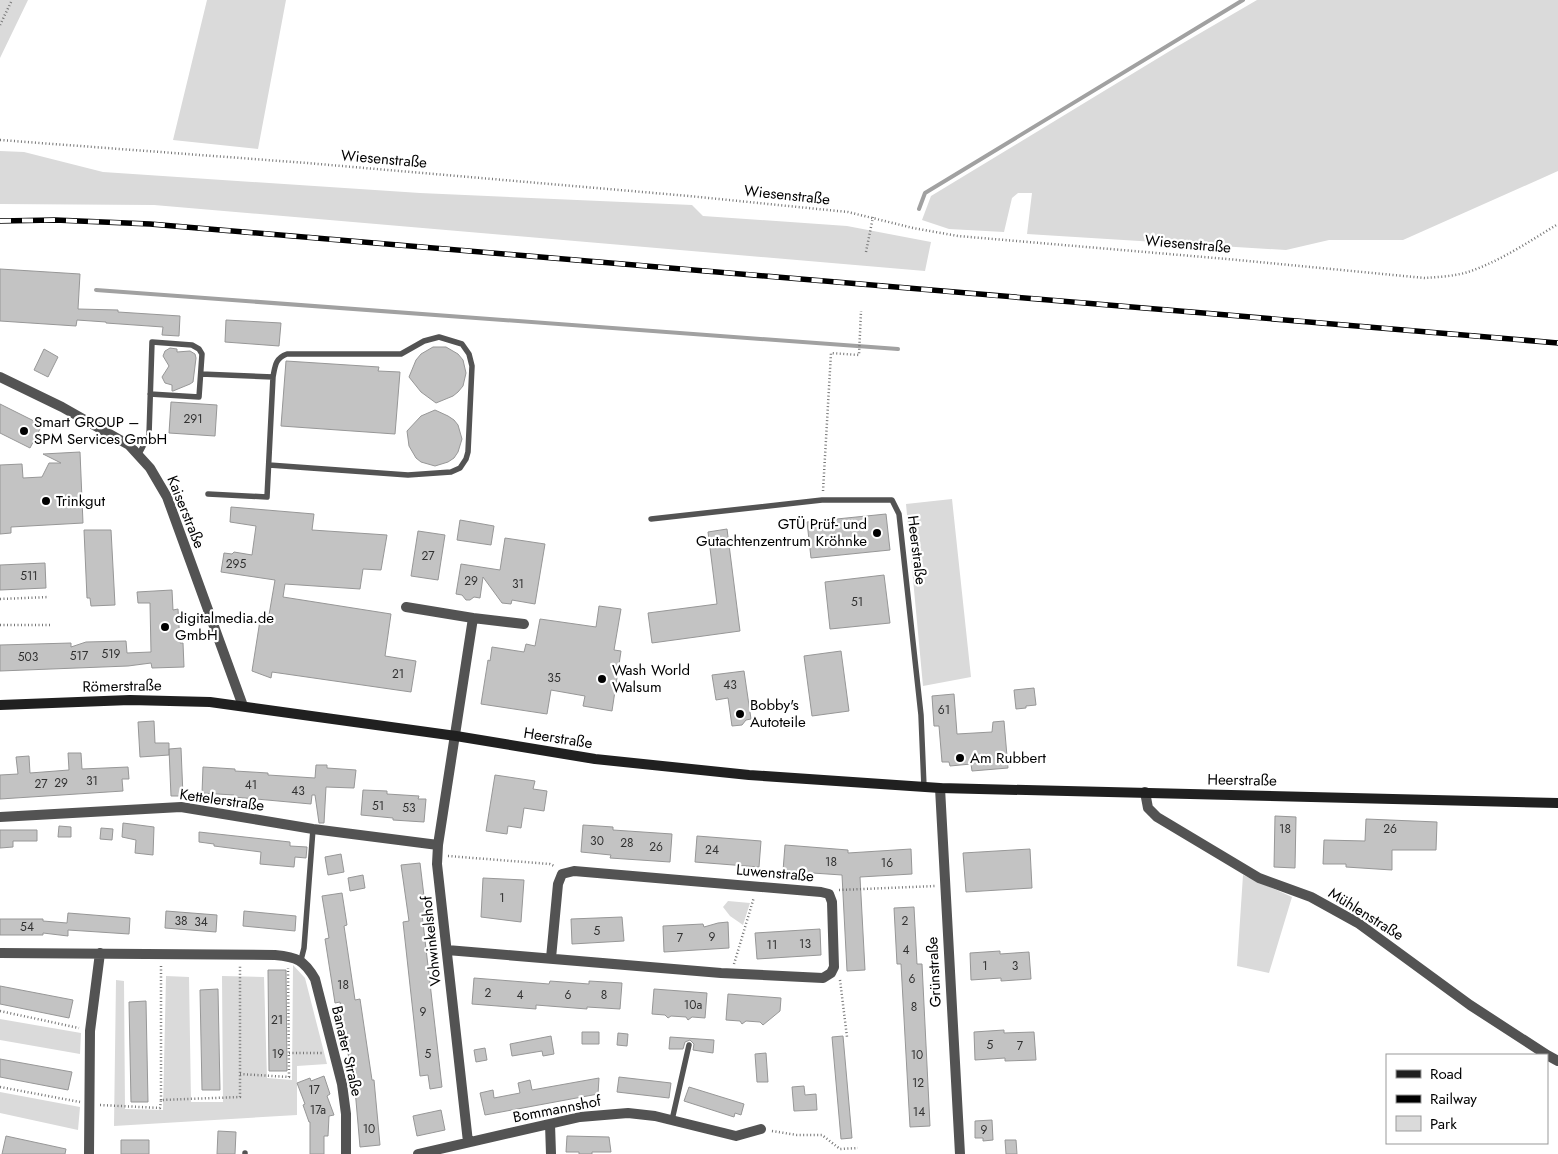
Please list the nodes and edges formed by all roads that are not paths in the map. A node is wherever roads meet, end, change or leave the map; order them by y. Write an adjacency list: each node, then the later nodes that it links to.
1 (201, 374): 3 (lane); 4 (lane); 4 (lane)
2 (0, 377): 5 (street, Kaiserstraße)
3 (273, 377): 6 (lane); 6 (lane)
4 (150, 394): 5 (lane)
5 (139, 454): 13 (street, Kaiserstraße)
6 (269, 465): 7 (lane)
7 (208, 494)
8 (651, 519): 15 (lane, Heerstraße)
9 (406, 607): 10 (street)
10 (473, 618): 11 (street); 14 (street)
11 (524, 624)
12 (0, 705): 13 (main road, Römerstraße)
13 (243, 706): 14 (main road, Heerstraße)
14 (456, 736): 15 (main road, Heerstraße); 21 (street, Vohwinkelshof)
15 (924, 787): 16 (main road, Heerstraße)
16 (940, 788): 17 (main road, Heerstraße); 37 (street, Grünstraße)
17 (1146, 792): 18 (main road, Heerstraße); 28 (street, Mühlenstraße)
18 (1558, 802)
19 (0, 817): 20 (street, Kettelerstraße)
20 (313, 829): 21 (street, Kettelerstraße); 26 (lane)
21 (438, 850): 22 (street, Vohwinkelshof)
22 (447, 950): 25 (street); 32 (street, Vohwinkelshof)
23 (0, 953): 24 (street)
24 (100, 953): 26 (street); 33 (street)
25 (551, 958): 25 (street, Luwenstraße)
26 (301, 960): 34 (street, Banater Straße)
27 (688, 1045): 29 (lane)
28 (1545, 1054)
29 (672, 1120): 30 (street, Bommannshof); 31 (street, Bommannshof)
30 (550, 1124): 32 (street, Bommannshof); 36 (street)
31 (761, 1129)
32 (468, 1142): 35 (street, Bommannshof)
33 (89, 1154)
34 (346, 1154)
35 (418, 1154)
36 (550, 1154)
37 (960, 1154)

